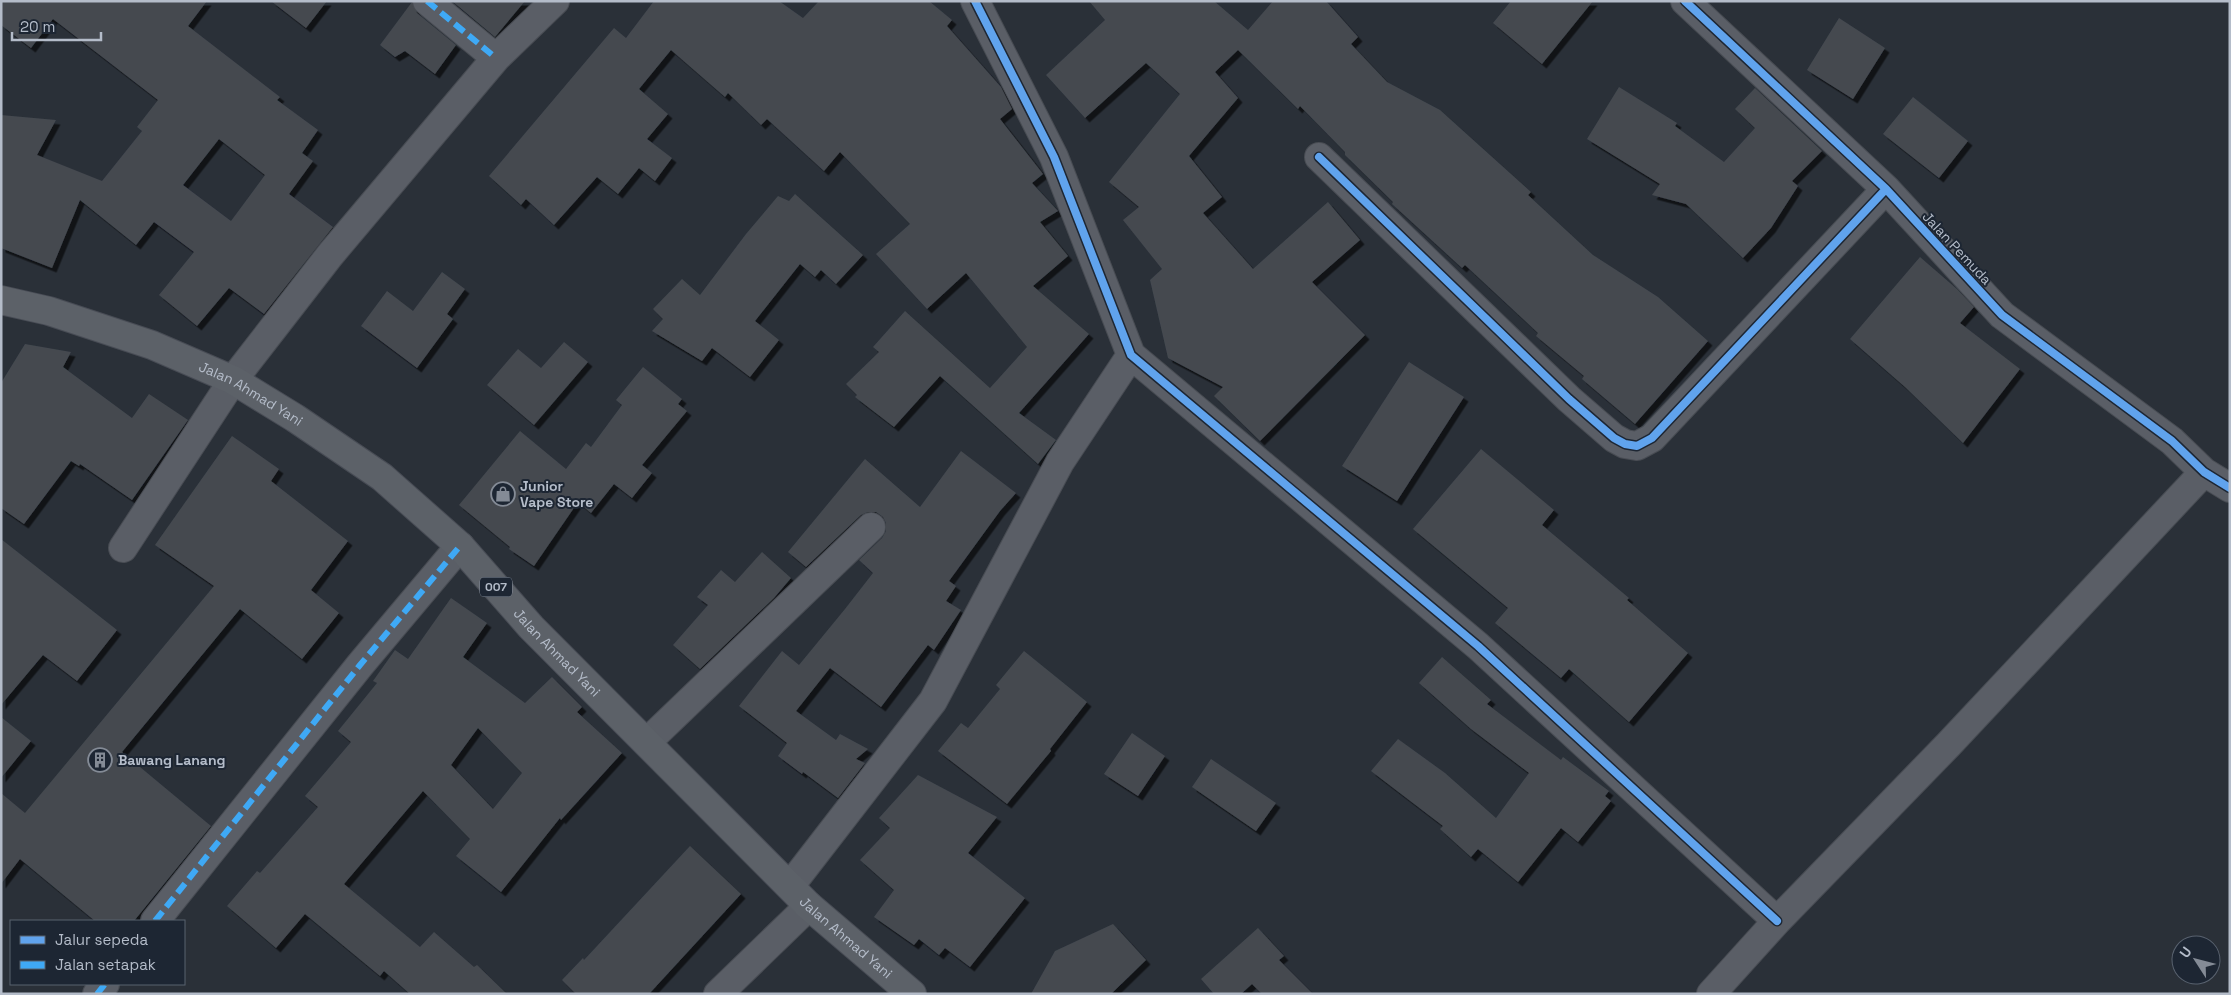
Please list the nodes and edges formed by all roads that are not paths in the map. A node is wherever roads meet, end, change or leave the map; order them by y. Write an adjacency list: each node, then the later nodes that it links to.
1 (427, 1): 5 (street)
2 (555, 1): 5 (street)
3 (975, 1): 9 (street)
4 (1685, 1): 7 (street, Jalan Pemuda)
5 (496, 58): 10 (street)
6 (1319, 157): 7 (street)
7 (1886, 189): 11 (street, Jalan Pemuda)
8 (1, 300): 10 (main road, Jalan Ahmad Yani / 007)
9 (1131, 355): 17 (street); 20 (street)
10 (233, 380): 14 (main road, Jalan Ahmad Yani / 007); 15 (street)
11 (2204, 472): 12 (street, Jalan Pemuda); 20 (street)
12 (2230, 488)
13 (871, 527): 16 (street)
14 (460, 546): 16 (main road, Jalan Ahmad Yani / 007); 19 (street)
15 (123, 548)
16 (647, 742): 17 (main road, Jalan Ahmad Yani / 007)
17 (790, 886): 18 (main road, Jalan Ahmad Yani / 007)
18 (810, 906): 21 (street); 22 (main road, Jalan Ahmad Yani / 007)
19 (157, 920)
20 (1777, 920): 23 (street)
21 (718, 994)
22 (912, 994)
23 (1710, 994)

